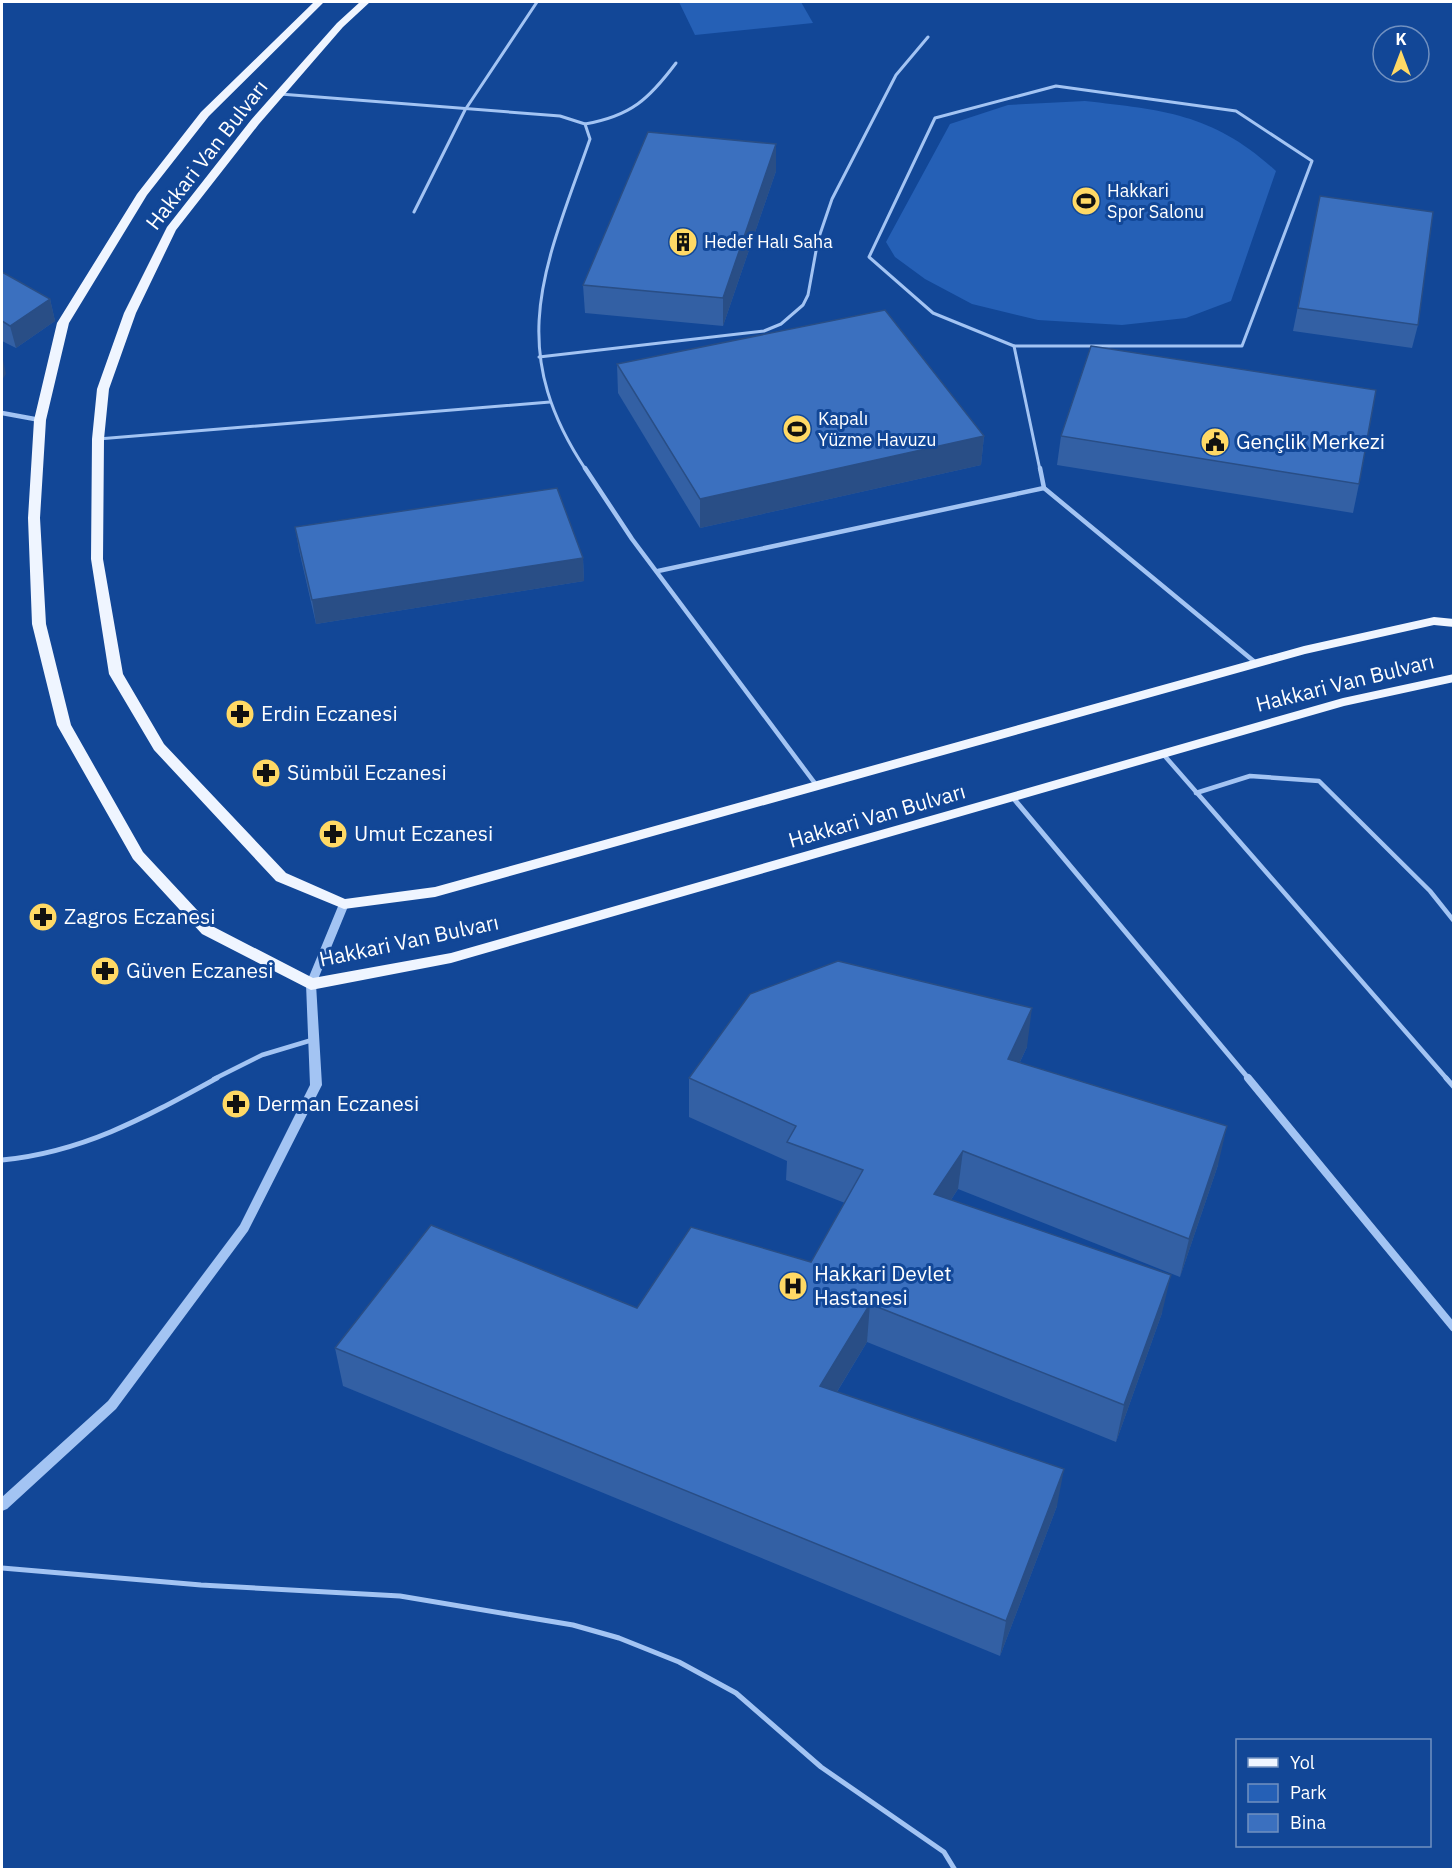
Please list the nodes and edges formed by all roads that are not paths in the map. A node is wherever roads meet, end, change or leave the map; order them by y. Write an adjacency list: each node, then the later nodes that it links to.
1 (319, 2): 14 (main road, Hakkari Van Bulvarı)
2 (365, 2): 6 (main road, Hakkari Van Bulvarı)
3 (537, 2): 7 (lane)
4 (928, 37): 11 (lane)
5 (675, 63): 8 (lane)
6 (280, 94): 7 (lane); 15 (main road, Hakkari Van Bulvarı)
7 (465, 110): 8 (lane); 9 (lane)
8 (585, 124): 11 (lane)
9 (414, 212)
10 (1014, 346): 10 (lane); 16 (lane)
11 (539, 357): 12 (lane)
12 (550, 402): 15 (lane); 17 (lane)
13 (2, 412): 14 (street)
14 (40, 420): 27 (main road, Hakkari Van Bulvarı)
15 (98, 439): 25 (main road, Hakkari Van Bulvarı)
16 (1044, 488): 17 (lane); 19 (lane)
17 (658, 571): 22 (lane)
18 (1454, 621): 19 (main road, Hakkari Van Bulvarı)
19 (1256, 663): 22 (main road, Hakkari Van Bulvarı)
20 (1454, 678): 21 (main road, Hakkari Van Bulvarı)
21 (1163, 754): 23 (lane); 24 (main road, Hakkari Van Bulvarı)
22 (817, 786): 25 (main road, Hakkari Van Bulvarı)
23 (1196, 793): 26 (lane); 29 (lane)
24 (1014, 799): 27 (main road, Hakkari Van Bulvarı); 31 (street)
25 (344, 904): 27 (street)
26 (1454, 921)
27 (311, 984): 28 (street)
28 (314, 1040): 30 (lane); 32 (street)
29 (1454, 1087)
30 (2, 1160)
31 (1454, 1328)
32 (2, 1505)
33 (2, 1568): 34 (lane)
34 (955, 1869)

